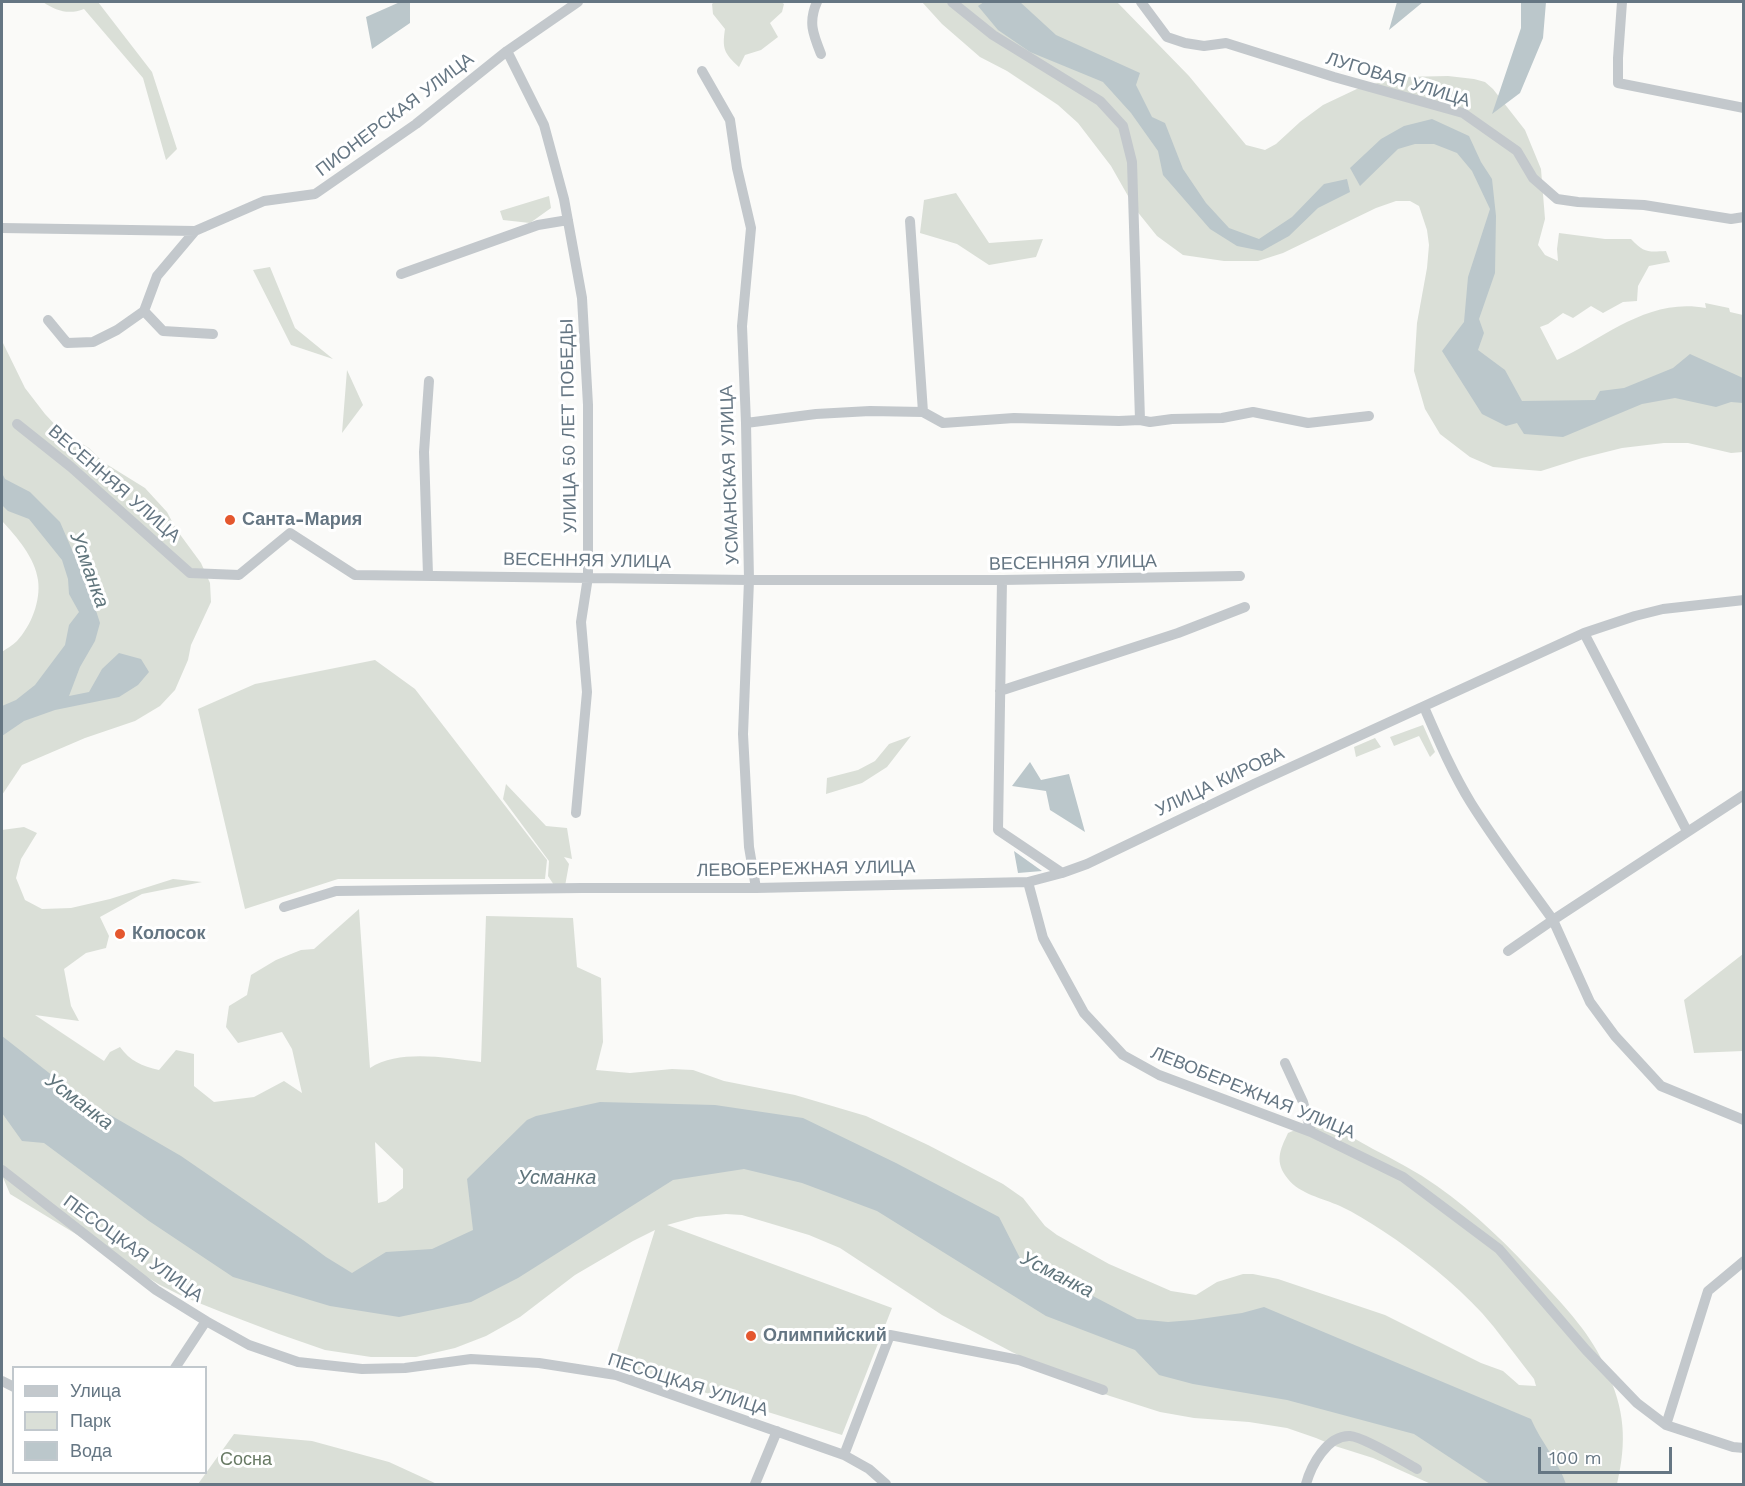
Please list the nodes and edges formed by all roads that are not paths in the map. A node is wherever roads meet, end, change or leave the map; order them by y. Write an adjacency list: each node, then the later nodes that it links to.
1 (578, 2): 6 (street, ПИОНЕРСКАЯ УЛИЦА)
2 (817, 2): 7 (street)
3 (952, 2): 22 (street)
4 (1141, 2): 10 (street, ЛУГОВАЯ УЛИЦА)
5 (1622, 2): 9 (street)
6 (507, 51): 11 (street, УЛИЦА 50 ЛЕТ ПОБЕДЫ); 14 (street, ПИОНЕРСКАЯ УЛИЦА)
7 (821, 54)
8 (702, 71): 23 (street, УСМАНСКАЯ УЛИЦА)
9 (1743, 108)
10 (1743, 217)
11 (568, 220): 15 (street); 27 (street, УЛИЦА 50 ЛЕТ ПОБЕДЫ)
12 (910, 220): 20 (street)
13 (2, 228): 14 (street, ПИОНЕРСКАЯ УЛИЦА)
14 (195, 231): 16 (street)
15 (401, 274)
16 (144, 310): 17 (street); 18 (street)
17 (48, 321)
18 (213, 334)
19 (429, 381): 25 (street)
20 (924, 412): 22 (street); 23 (street)
21 (1369, 416): 22 (street)
22 (1140, 420)
23 (746, 423): 28 (street, УСМАНСКАЯ УЛИЦА)
24 (17, 424): 25 (street, ВЕСЕННЯЯ УЛИЦА)
25 (428, 575): 27 (street, ВЕСЕННЯЯ УЛИЦА)
26 (1240, 576): 29 (street, ВЕСЕННЯЯ УЛИЦА)
27 (588, 577): 28 (street, ВЕСЕННЯЯ УЛИЦА); 36 (street, УЛИЦА 50 ЛЕТ ПОБЕДЫ)
28 (749, 580): 29 (street, ВЕСЕННЯЯ УЛИЦА); 40 (street, УСМАНСКАЯ УЛИЦА)
29 (1002, 580): 33 (street)
30 (1743, 600): 32 (street, УЛИЦА КИРОВА)
31 (1245, 608): 33 (street)
32 (1584, 633): 34 (street, УЛИЦА КИРОВА); 37 (street)
33 (1000, 691): 38 (street)
34 (1424, 707): 38 (street, УЛИЦА КИРОВА); 42 (street)
35 (1743, 795): 37 (street)
36 (576, 813)
37 (1687, 831): 42 (street)
38 (1062, 873): 39 (street, УЛИЦА КИРОВА)
39 (1028, 882): 40 (street, ЛЕВОБЕРЕЖНАЯ УЛИЦА); 46 (street, ЛЕВОБЕРЕЖНАЯ УЛИЦА)
40 (756, 888): 41 (street, ЛЕВОБЕРЕЖНАЯ УЛИЦА)
41 (284, 907)
42 (1553, 920): 43 (street); 45 (street)
43 (1508, 951)
44 (1285, 1063): 46 (street)
45 (1743, 1120)
46 (1311, 1132): 52 (street, ЛЕВОБЕРЕЖНАЯ УЛИЦА)
47 (2, 1170): 49 (street, ПЕСОЦКАЯ УЛИЦА)
48 (1743, 1261): 52 (street)
49 (206, 1321): 50 (street); 53 (street, ПЕСОЦКАЯ УЛИЦА)
50 (176, 1366)
51 (1103, 1390): 55 (street)
52 (1666, 1425): 54 (street, ЛЕВОБЕРЕЖНАЯ УЛИЦА)
53 (777, 1431): 55 (street, ПЕСОЦКАЯ УЛИЦА); 57 (street, ПЕСОЦКАЯ УЛИЦА)
54 (1743, 1448)
55 (844, 1455): 58 (street, ПЕСОЦКАЯ УЛИЦА)
56 (1417, 1469): 59 (street)
57 (755, 1485)
58 (886, 1485)
59 (1306, 1485)

